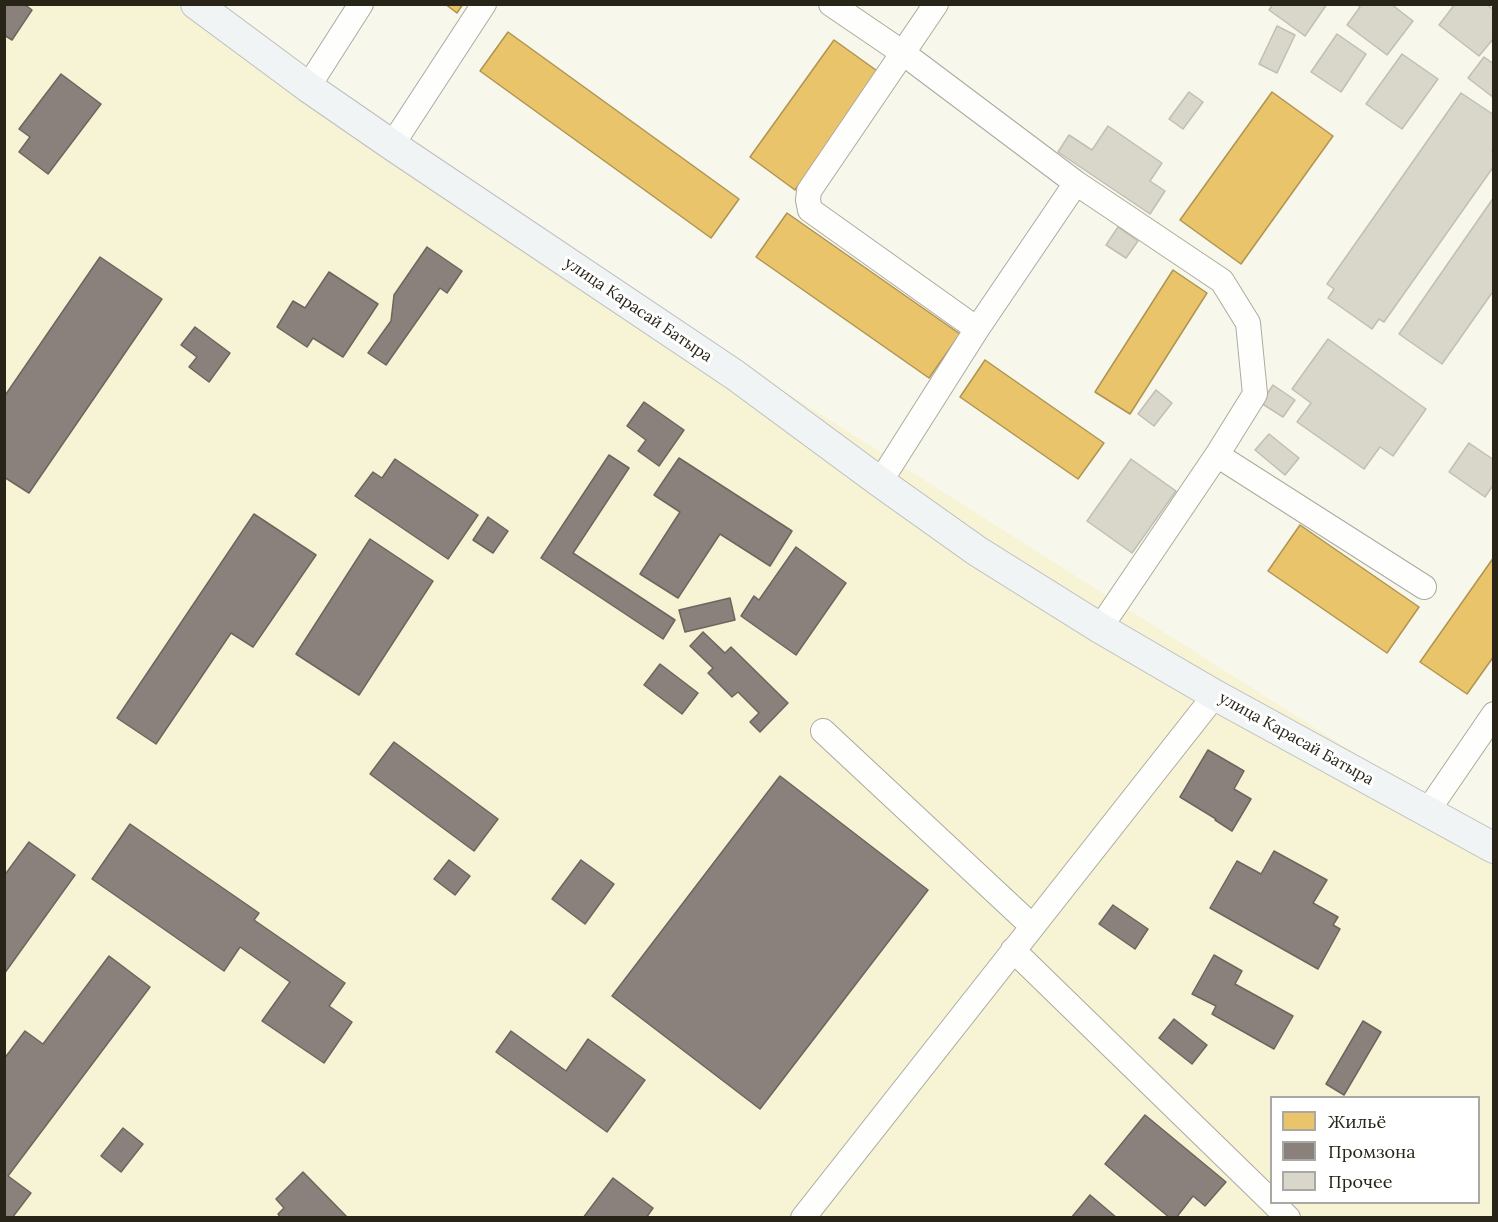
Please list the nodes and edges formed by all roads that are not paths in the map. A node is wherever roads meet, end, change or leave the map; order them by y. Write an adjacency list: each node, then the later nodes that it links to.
1 (196, 4): 7 (main road, улица Карасай Батыра)
2 (361, 4): 7 (street)
3 (484, 4): 8 (street)
4 (831, 4): 6 (street)
5 (936, 4): 6 (street)
6 (903, 53): 9 (street); 10 (street)
7 (308, 87): 8 (main road, улица Карасай Батыра)
8 (392, 145): 12 (main road, улица Карасай Батыра)
9 (1076, 183): 10 (street); 11 (street)
10 (977, 329): 12 (street)
11 (1217, 455): 13 (street); 14 (street)
12 (880, 482): 14 (main road, улица Карасай Батыра)
13 (1424, 587)
14 (1100, 628): 15 (main road, улица Карасай Батыра)
15 (1215, 695): 18 (main road, улица Карасай Батыра); 20 (street)
16 (1494, 714): 18 (street)
17 (823, 731): 20 (street)
18 (1427, 812): 19 (main road, улица Карасай Батыра)
19 (1494, 848)
20 (1032, 927): 21 (street)
21 (1014, 950): 22 (street); 24 (street)
22 (1270, 1200)
23 (1274, 1204): 25 (street)
24 (802, 1218)
25 (1287, 1218)

